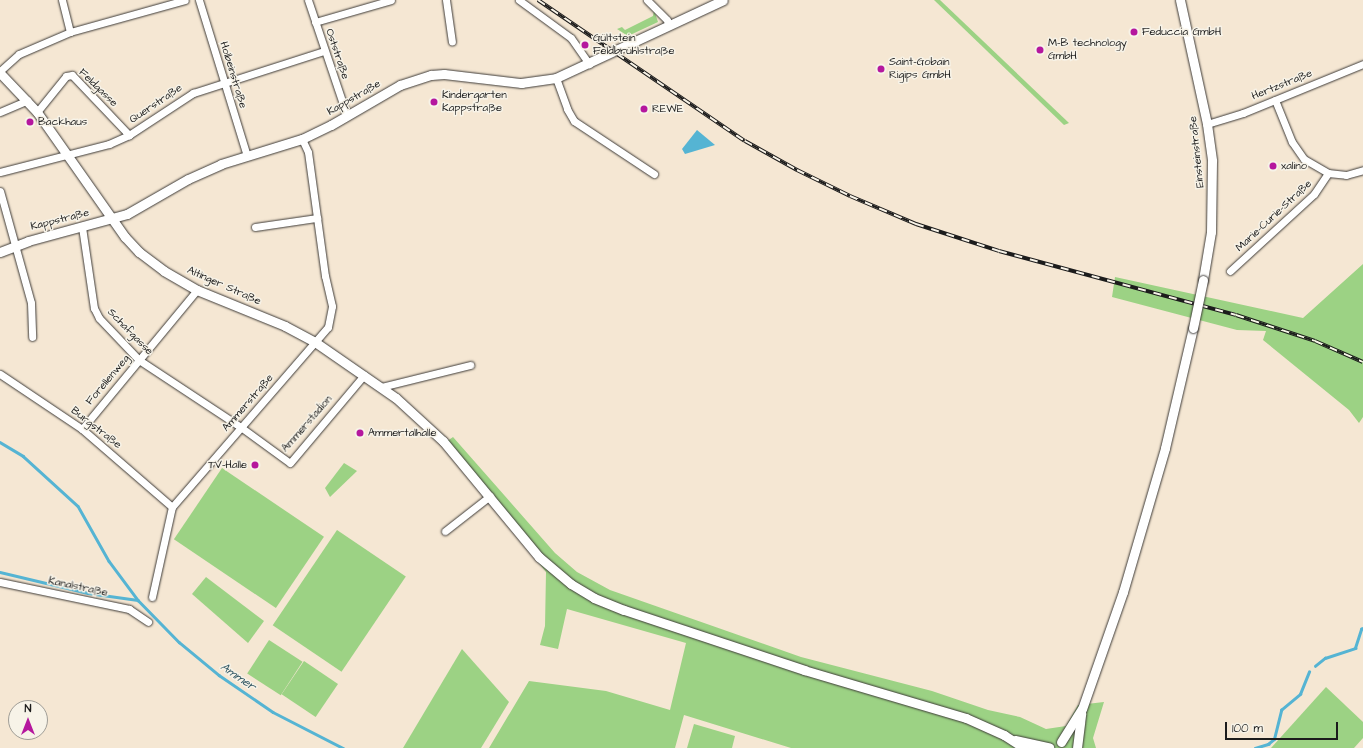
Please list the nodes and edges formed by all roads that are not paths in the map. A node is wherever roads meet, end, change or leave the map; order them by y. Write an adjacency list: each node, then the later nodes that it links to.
1 (62, 0): 13 (street)
2 (185, 0): 13 (street)
3 (199, 0): 20 (street, Holbeinstraße)
4 (308, 0): 11 (street, Oststraße)
5 (391, 0): 11 (street)
6 (446, 0): 14 (street)
7 (519, 0): 16 (street)
8 (647, 0): 12 (street)
9 (724, 0): 12 (street, Kappstraße)
10 (1180, 0): 26 (street, Einsteinstraße)
11 (315, 22): 15 (street, Oststraße)
12 (669, 26): 16 (street, Kappstraße)
13 (70, 32): 18 (street)
14 (452, 42)
15 (324, 51): 20 (street, Querstraße); 25 (street, Oststraße)
16 (589, 64): 19 (street, Kappstraße)
17 (1363, 64): 22 (street, Hertzstraße)
18 (0, 72): 21 (street, Altinger Straße)
19 (556, 78): 25 (street, Kappstraße); 34 (street)
20 (223, 82): 27 (street, Querstraße); 30 (street, Holbeinstraße)
21 (28, 100): 23 (street); 24 (street, Altinger Straße)
22 (1275, 100): 26 (street, Hertzstraße); 33 (street, Marie-Curie-Straße)
23 (0, 112)
24 (38, 112): 27 (street, Feldgasse); 29 (street, Altinger Straße)
25 (347, 116): 28 (street, Kappstraße)
26 (1208, 124): 59 (street, Einsteinstraße, bridge)
27 (130, 135): 29 (street, Querstraße)
28 (302, 139): 30 (street, Kappstraße); 36 (street, Ammerstraße)
29 (68, 154): 32 (street, Querstraße); 37 (street, Altinger Straße)
30 (247, 156): 37 (street, Kappstraße)
31 (1363, 170): 33 (street, Marie-Curie-Straße)
32 (0, 172)
33 (1328, 173): 42 (street, Marie-Curie-Straße)
34 (654, 174)
35 (0, 191): 40 (street)
36 (317, 218): 39 (street); 45 (street, Ammerstraße)
37 (113, 220): 38 (street, Kappstraße); 43 (street, Altinger Straße)
38 (82, 227): 40 (street, Kappstraße); 46 (street, Schafgasse)
39 (255, 227)
40 (15, 245): 41 (street, Kappstraße); 44 (street)
41 (0, 252)
42 (1230, 271)
43 (197, 290): 45 (street, Altinger Straße); 46 (street, Forellenweg)
44 (32, 337)
45 (315, 342): 49 (street, Altinger Straße); 51 (street, Ammerstraße)
46 (139, 360): 51 (street, Schafgasse); 52 (street, Forellenweg)
47 (470, 365): 50 (street)
48 (0, 374): 52 (street, Burgstraße)
49 (364, 375): 50 (street, Altinger Straße); 51 (street, Ammerstadion)
50 (381, 387): 53 (street, Altinger Straße)
51 (242, 428): 54 (street, Ammerstraße)
52 (82, 429): 54 (street, Burgstraße)
53 (490, 496): 55 (street); 60 (street, Altinger Straße)
54 (172, 507): 57 (street, Ammerstraße)
55 (444, 531)
56 (0, 582): 58 (street, Kanalstraße)
57 (152, 597)
58 (148, 622)
59 (1082, 709): 61 (street); 64 (street)
60 (1014, 740): 62 (street); 63 (street)
61 (1060, 742): 63 (street); 64 (street)
62 (1024, 748)
63 (1049, 748)
64 (1076, 748)

